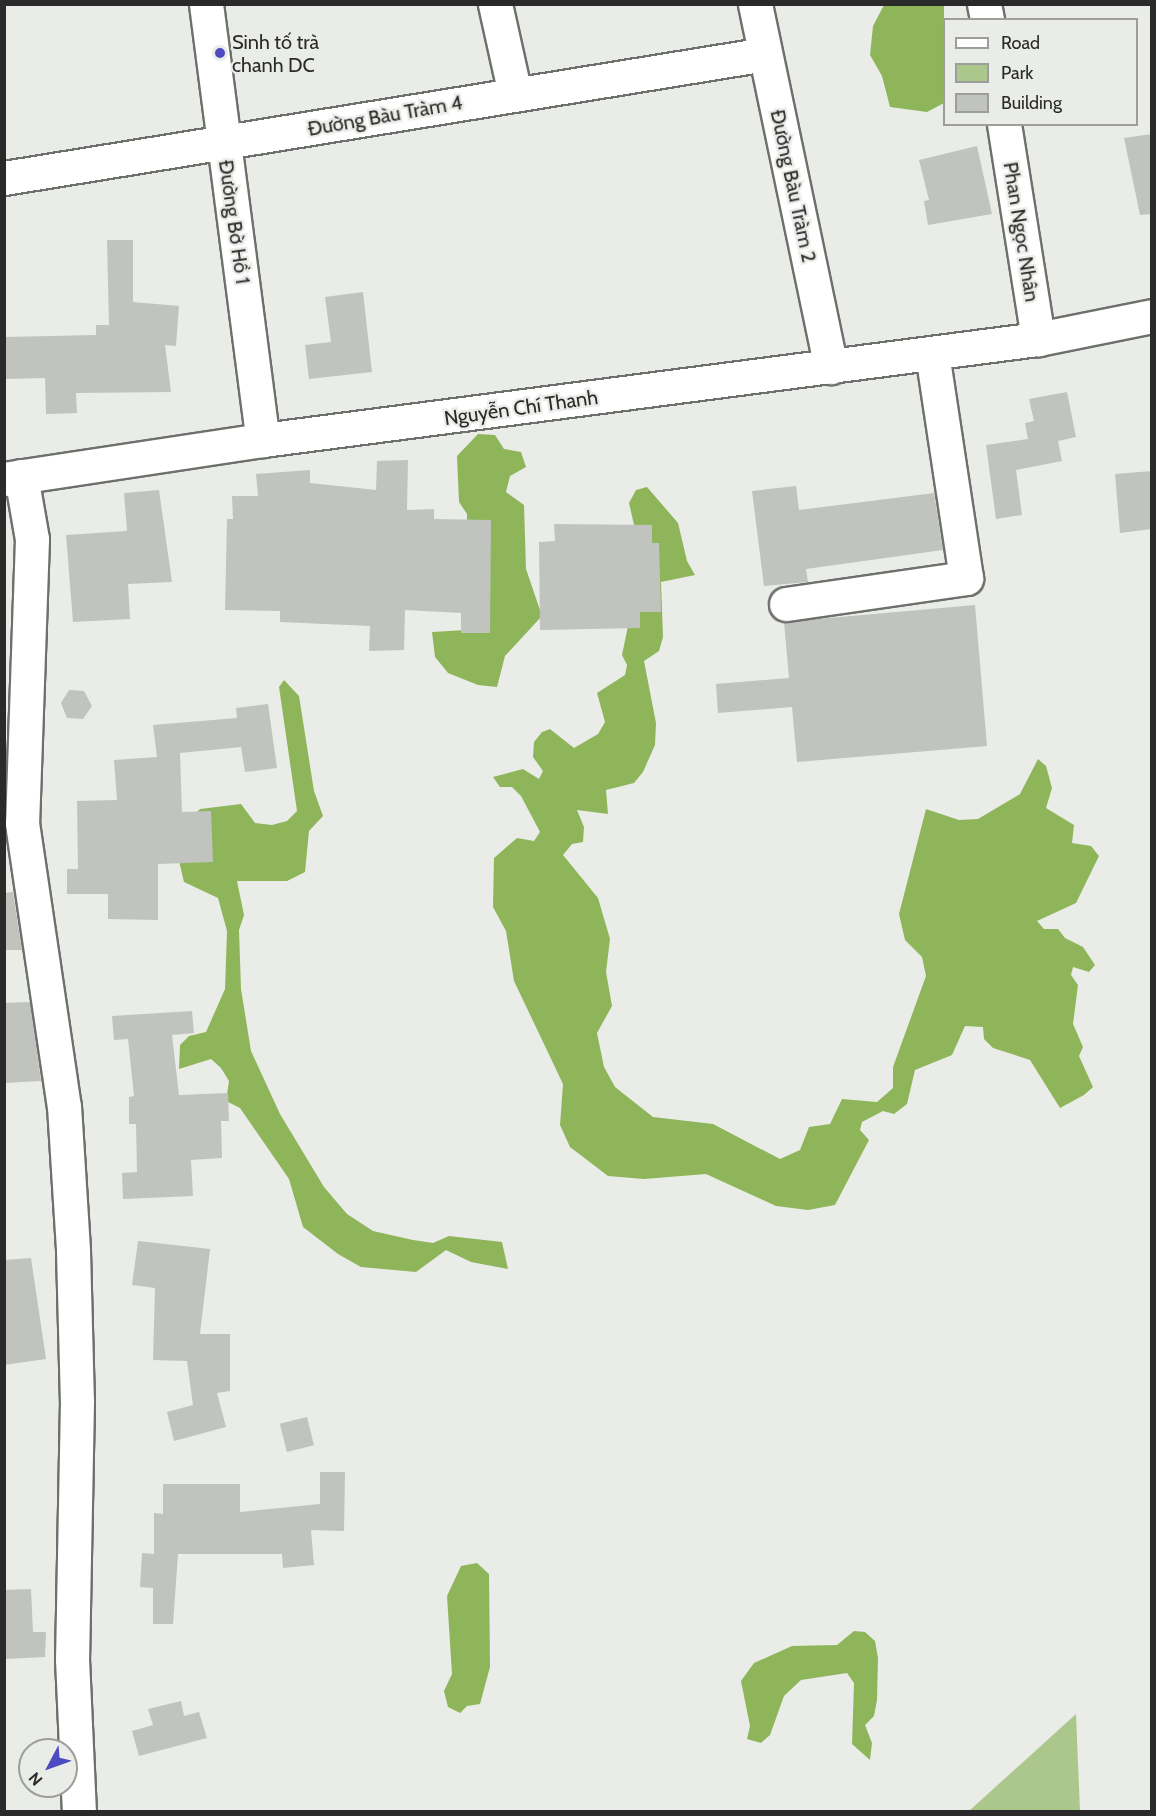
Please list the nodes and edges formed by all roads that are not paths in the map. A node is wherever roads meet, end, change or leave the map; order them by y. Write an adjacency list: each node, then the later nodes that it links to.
1 (206, 4): 7 (street, Đường Bờ Hồ 1)
2 (495, 4): 5 (street)
3 (755, 4): 4 (street, Đường Bàu Tràm 2)
4 (765, 54): 5 (street, Đường Bàu Tràm 4); 12 (street, Đường Bàu Tràm 2)
5 (515, 94): 7 (street, Đường Bàu Tràm 4)
6 (1004, 126): 10 (street, Phan Ngọc Nhân)
7 (224, 143): 8 (street, Đường Bàu Tràm 4); 13 (street, Đường Bờ Hồ 1)
8 (4, 178)
9 (1152, 316): 10 (street, Nguyễn Chí Thanh)
10 (1038, 339): 11 (street, Nguyễn Chí Thanh)
11 (932, 354): 12 (street, Nguyễn Chí Thanh); 15 (street)
12 (831, 367): 13 (street, Nguyễn Chí Thanh)
13 (263, 440): 14 (street, Nguyễn Chí Thanh)
14 (13, 477): 16 (street)
15 (786, 604)
16 (79, 1812)

